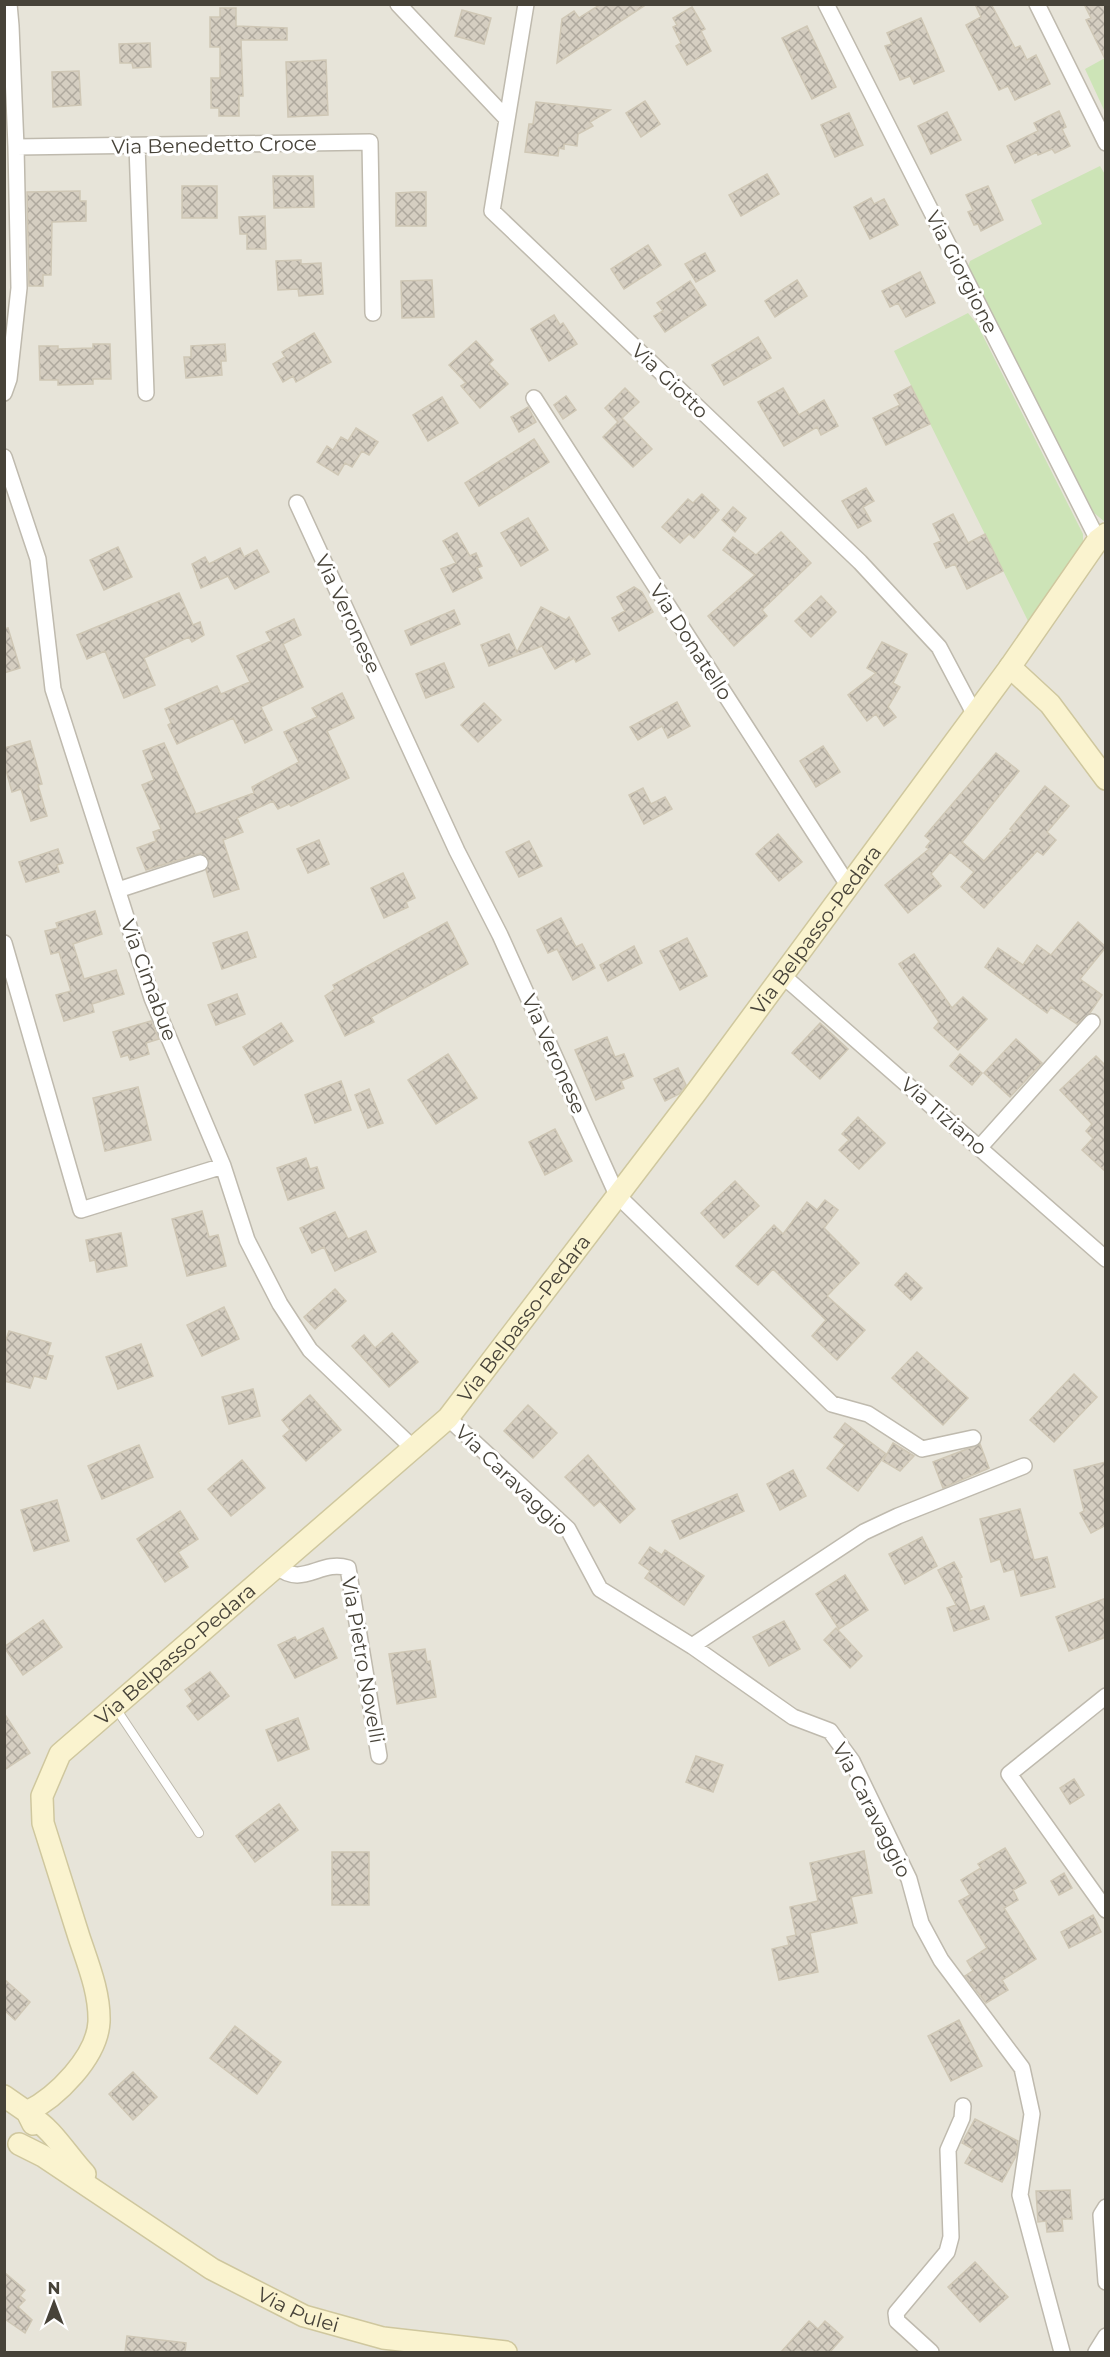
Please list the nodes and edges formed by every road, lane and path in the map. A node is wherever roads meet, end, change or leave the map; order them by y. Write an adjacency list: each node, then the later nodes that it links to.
1 (9, 4): 6 (street)
2 (398, 4): 7 (street)
3 (526, 4): 7 (street, Via Giotto)
4 (826, 4): 17 (street, Via Giorgione)
5 (1037, 4): 8 (street)
6 (8, 27): 10 (street)
7 (507, 119): 19 (street, Via Giotto)
8 (1106, 143)
9 (137, 146): 10 (street, Via Benedetto Croce); 11 (street, Via Benedetto Croce); 13 (street)
10 (16, 147): 12 (street)
11 (373, 312)
12 (4, 393)
13 (146, 393)
14 (534, 398): 22 (street, Via Donatello)
15 (4, 457): 23 (street, Via Cimabue)
16 (297, 503): 29 (street, Via Veronese)
17 (1102, 537): 18 (street, Via Belpasso-Pedara)
18 (1010, 667): 19 (street, Via Belpasso-Pedara); 20 (street)
19 (975, 715): 22 (street, Via Belpasso-Pedara)
20 (1106, 779)
21 (200, 863): 23 (street)
22 (848, 885): 25 (street, Via Belpasso-Pedara)
23 (118, 890): 28 (street, Via Cimabue)
24 (4, 943): 28 (street)
25 (782, 975): 27 (street, Via Tiziano); 29 (street, Via Belpasso-Pedara)
26 (1092, 1022): 27 (street)
27 (980, 1147): 30 (street, Via Tiziano)
28 (223, 1167): 33 (street, Via Cimabue)
29 (617, 1195): 31 (street, Via Belpasso-Pedara); 32 (street, Via Veronese)
30 (1106, 1258)
31 (448, 1418): 33 (street, Via Belpasso-Pedara); 36 (street, Via Caravaggio)
32 (973, 1438)
33 (412, 1447): 35 (street, Via Belpasso-Pedara)
34 (1024, 1466): 36 (street)
35 (276, 1566): 38 (street, Via Belpasso-Pedara); 39 (street, Via Pietro Novelli)
36 (692, 1646): 51 (street, Via Caravaggio)
37 (1106, 1696): 41 (street)
38 (115, 1706): 40 (lane); 44 (street, Via Belpasso-Pedara)
39 (379, 1756)
40 (199, 1833)
41 (1106, 1910)
42 (4, 2096): 44 (street)
43 (963, 2106): 50 (street)
44 (25, 2128): 45 (street); 45 (street)
45 (113, 2202): 49 (street, Via Pulei)
46 (1106, 2207): 47 (street)
47 (1106, 2282)
48 (1106, 2336): 52 (street)
49 (506, 2352)
50 (931, 2352)
51 (1062, 2352)
52 (1096, 2352)

